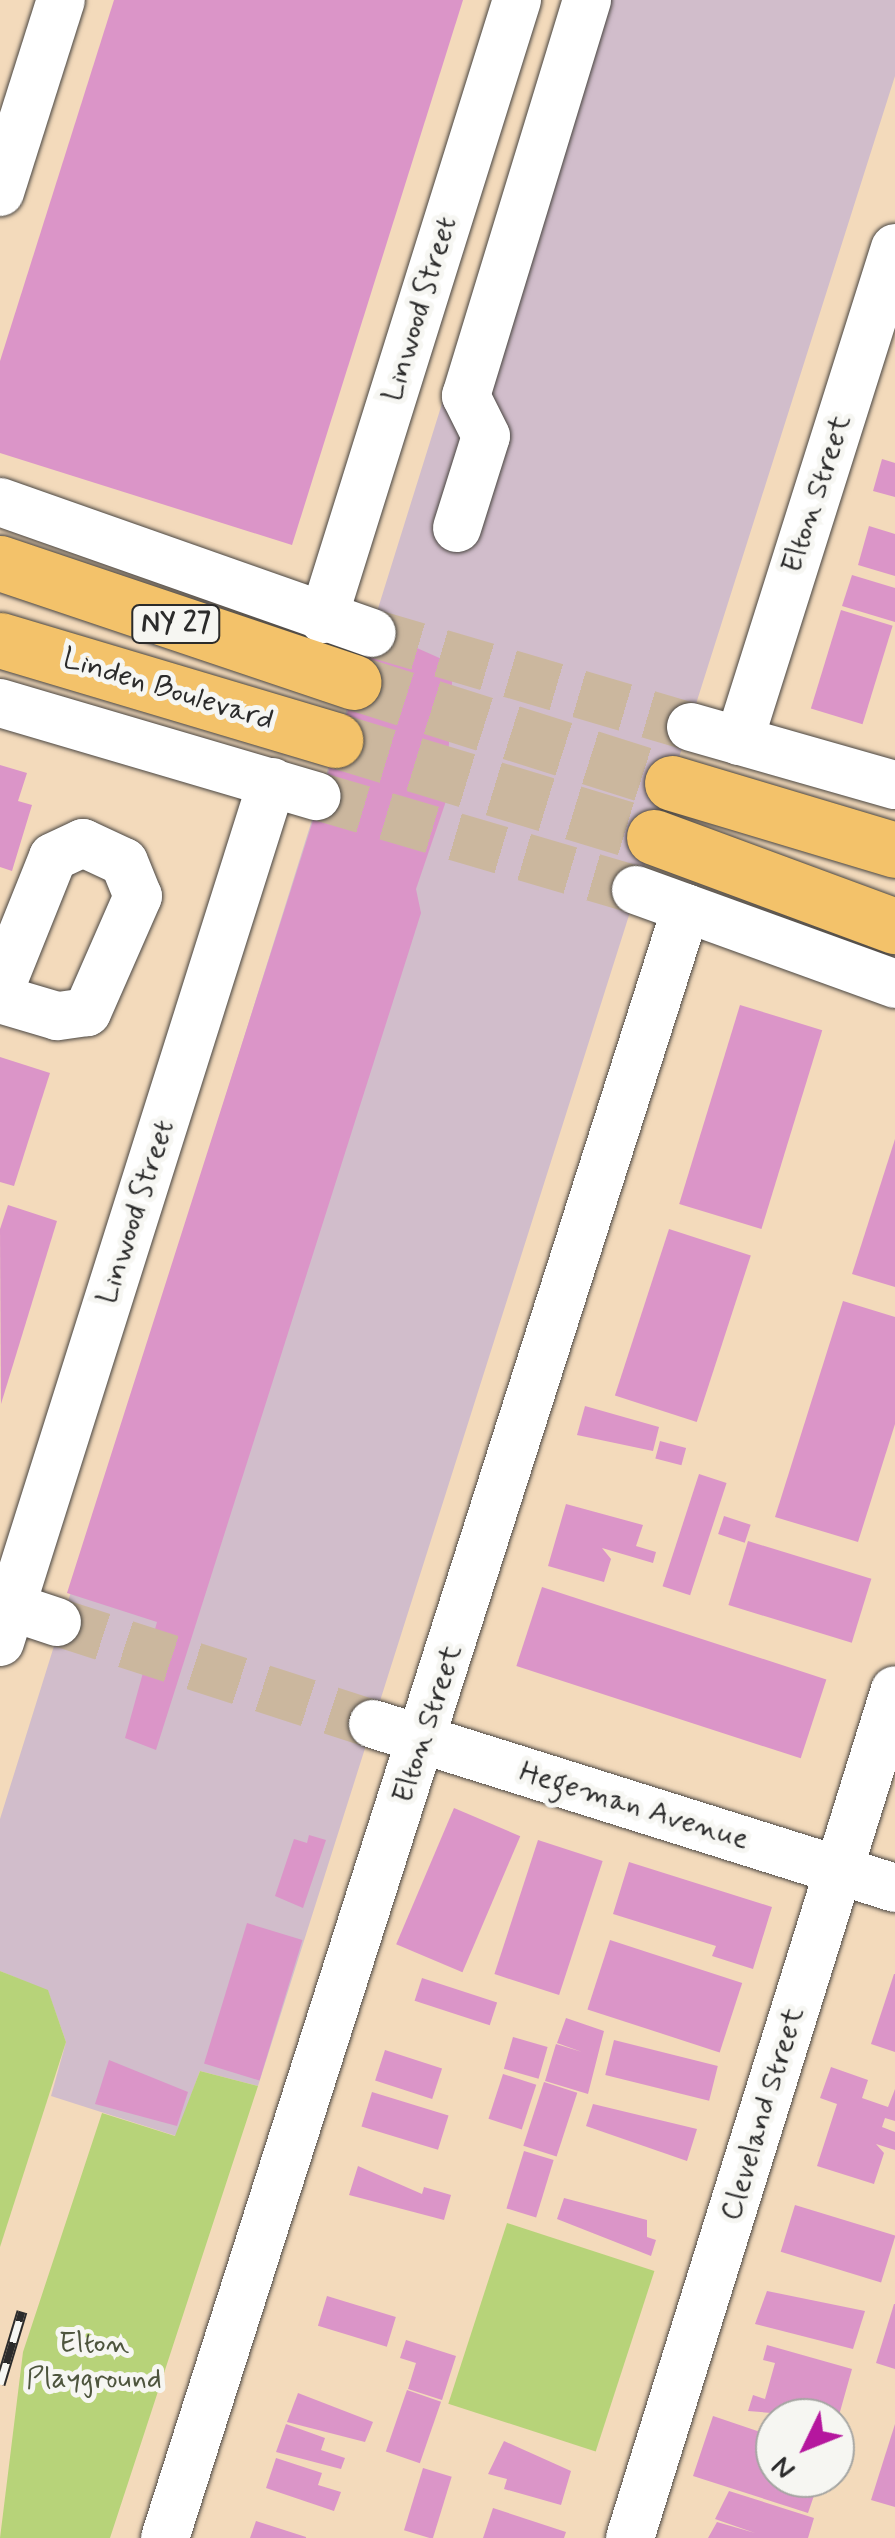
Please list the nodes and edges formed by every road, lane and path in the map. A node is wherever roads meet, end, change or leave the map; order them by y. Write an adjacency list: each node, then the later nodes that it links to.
1 (60, 0): 4 (street)
2 (517, 0): 9 (street, Linwood Street)
3 (587, 0): 7 (street)
4 (0, 192)
5 (895, 248): 15 (street, Elton Street)
6 (0, 502): 9 (street, Linden Boulevard)
7 (457, 528)
8 (0, 563): 11 (highway, Linden Boulevard / NY 27)
9 (323, 619): 11 (street, Linden Boulevard)
10 (0, 640): 14 (highway, Linden Boulevard / NY 27)
11 (363, 658)
12 (0, 702): 16 (street, Linden Boulevard)
13 (691, 727): 15 (street)
14 (335, 740)
15 (739, 741): 18 (street)
16 (272, 782): 19 (street, Linden Boulevard); 28 (street, Linwood Street)
17 (672, 783): 21 (highway)
18 (895, 784)
19 (317, 796)
20 (654, 837): 24 (highway)
21 (895, 850)
22 (636, 890): 23 (street)
23 (686, 908): 25 (street); 32 (street, Elton Street)
24 (884, 926)
25 (895, 984)
26 (0, 989): 27 (street)
27 (0, 1000)
28 (4, 1617): 29 (street)
29 (57, 1622)
30 (895, 1693): 33 (street, Cleveland Street)
31 (373, 1724): 32 (street, Hegeman Avenue)
32 (424, 1740): 33 (street, Hegeman Avenue); 35 (street, Elton Street)
33 (839, 1870): 34 (street, Hegeman Avenue); 36 (street, Cleveland Street)
34 (895, 1888)
35 (165, 2538)
36 (630, 2538)

